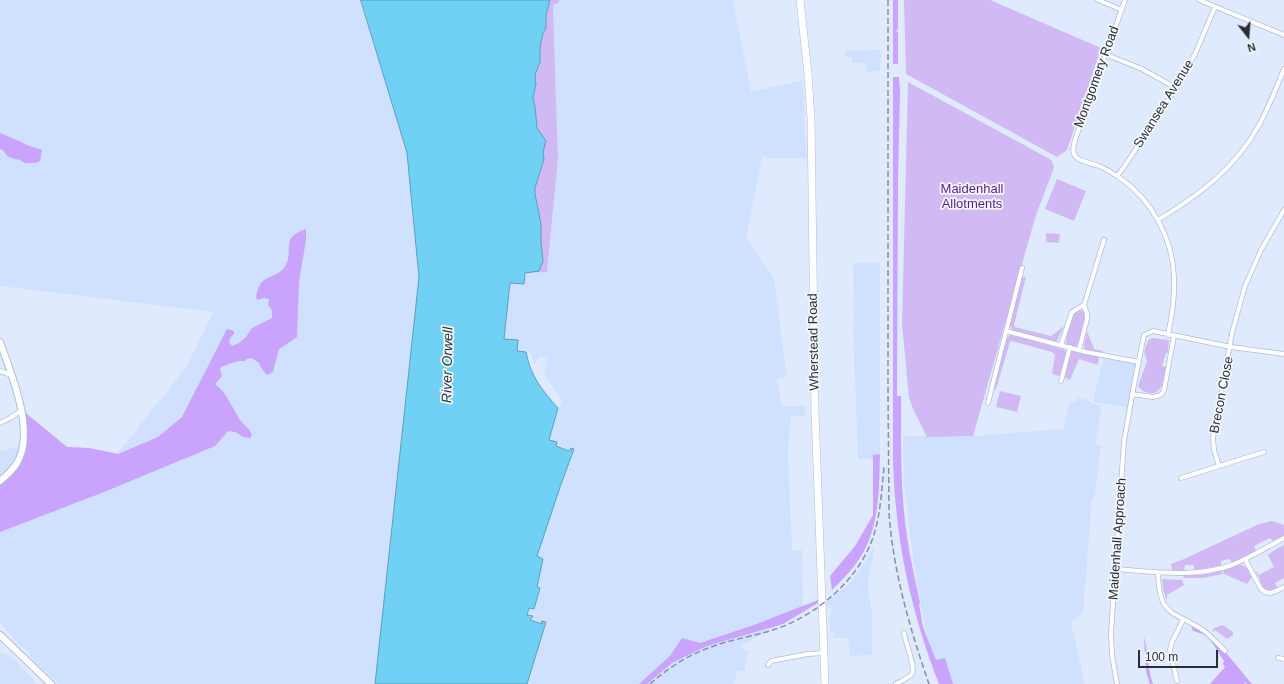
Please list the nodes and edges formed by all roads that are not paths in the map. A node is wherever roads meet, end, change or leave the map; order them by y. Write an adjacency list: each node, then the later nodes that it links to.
1 (800, 0): 47 (main road, Wherstead Road)
2 (1098, 0): 6 (street)
3 (1125, 0): 6 (street, Montgomery Road)
4 (1199, 0): 5 (street)
5 (1214, 7): 7 (street); 10 (street, Swansea Avenue)
6 (1122, 10): 8 (street, Montgomery Road)
7 (1284, 35)
8 (1105, 54): 10 (street); 11 (street, Montgomery Road)
9 (1284, 69): 13 (street)
10 (1176, 88): 11 (street, Swansea Avenue)
11 (1117, 176): 13 (street)
12 (1284, 210): 23 (street)
13 (1158, 220): 18 (street)
14 (1104, 240): 16 (street)
15 (1022, 268): 17 (street)
16 (1084, 305): 21 (street); 24 (street)
17 (1006, 331): 21 (street); 31 (street)
18 (1168, 334): 19 (street); 26 (street, Maidenhall Approach)
19 (1174, 336): 23 (street); 30 (street)
20 (0, 342): 28 (street)
21 (1061, 345): 22 (street)
22 (1070, 347): 24 (street); 29 (street)
23 (1231, 347): 25 (street); 35 (street, Brecon Close)
24 (1079, 350): 26 (street)
25 (1284, 354)
26 (1139, 362): 30 (street, Maidenhall Approach)
27 (0, 371): 28 (street)
28 (12, 375): 32 (street)
29 (1061, 381)
30 (1132, 394): 40 (street, Maidenhall Approach)
31 (988, 403)
32 (22, 410): 33 (street); 37 (street)
33 (0, 423)
34 (1264, 452): 35 (street)
35 (1219, 466): 36 (street)
36 (1181, 478)
37 (0, 481)
38 (1284, 538): 39 (street)
39 (1245, 559): 41 (street); 42 (street)
40 (1116, 569): 41 (street); 55 (street, Maidenhall Approach)
41 (1158, 572): 43 (street)
42 (1284, 587)
43 (1183, 620): 46 (street); 51 (street)
44 (904, 633): 54 (street)
45 (0, 635): 52 (street)
46 (1225, 651)
47 (824, 653): 50 (street); 53 (main road, Wherstead Road)
48 (1278, 658): 49 (street)
49 (1284, 659)
50 (768, 665)
51 (1177, 681)
52 (51, 684)
53 (825, 684)
54 (896, 684)
55 (1117, 684)

